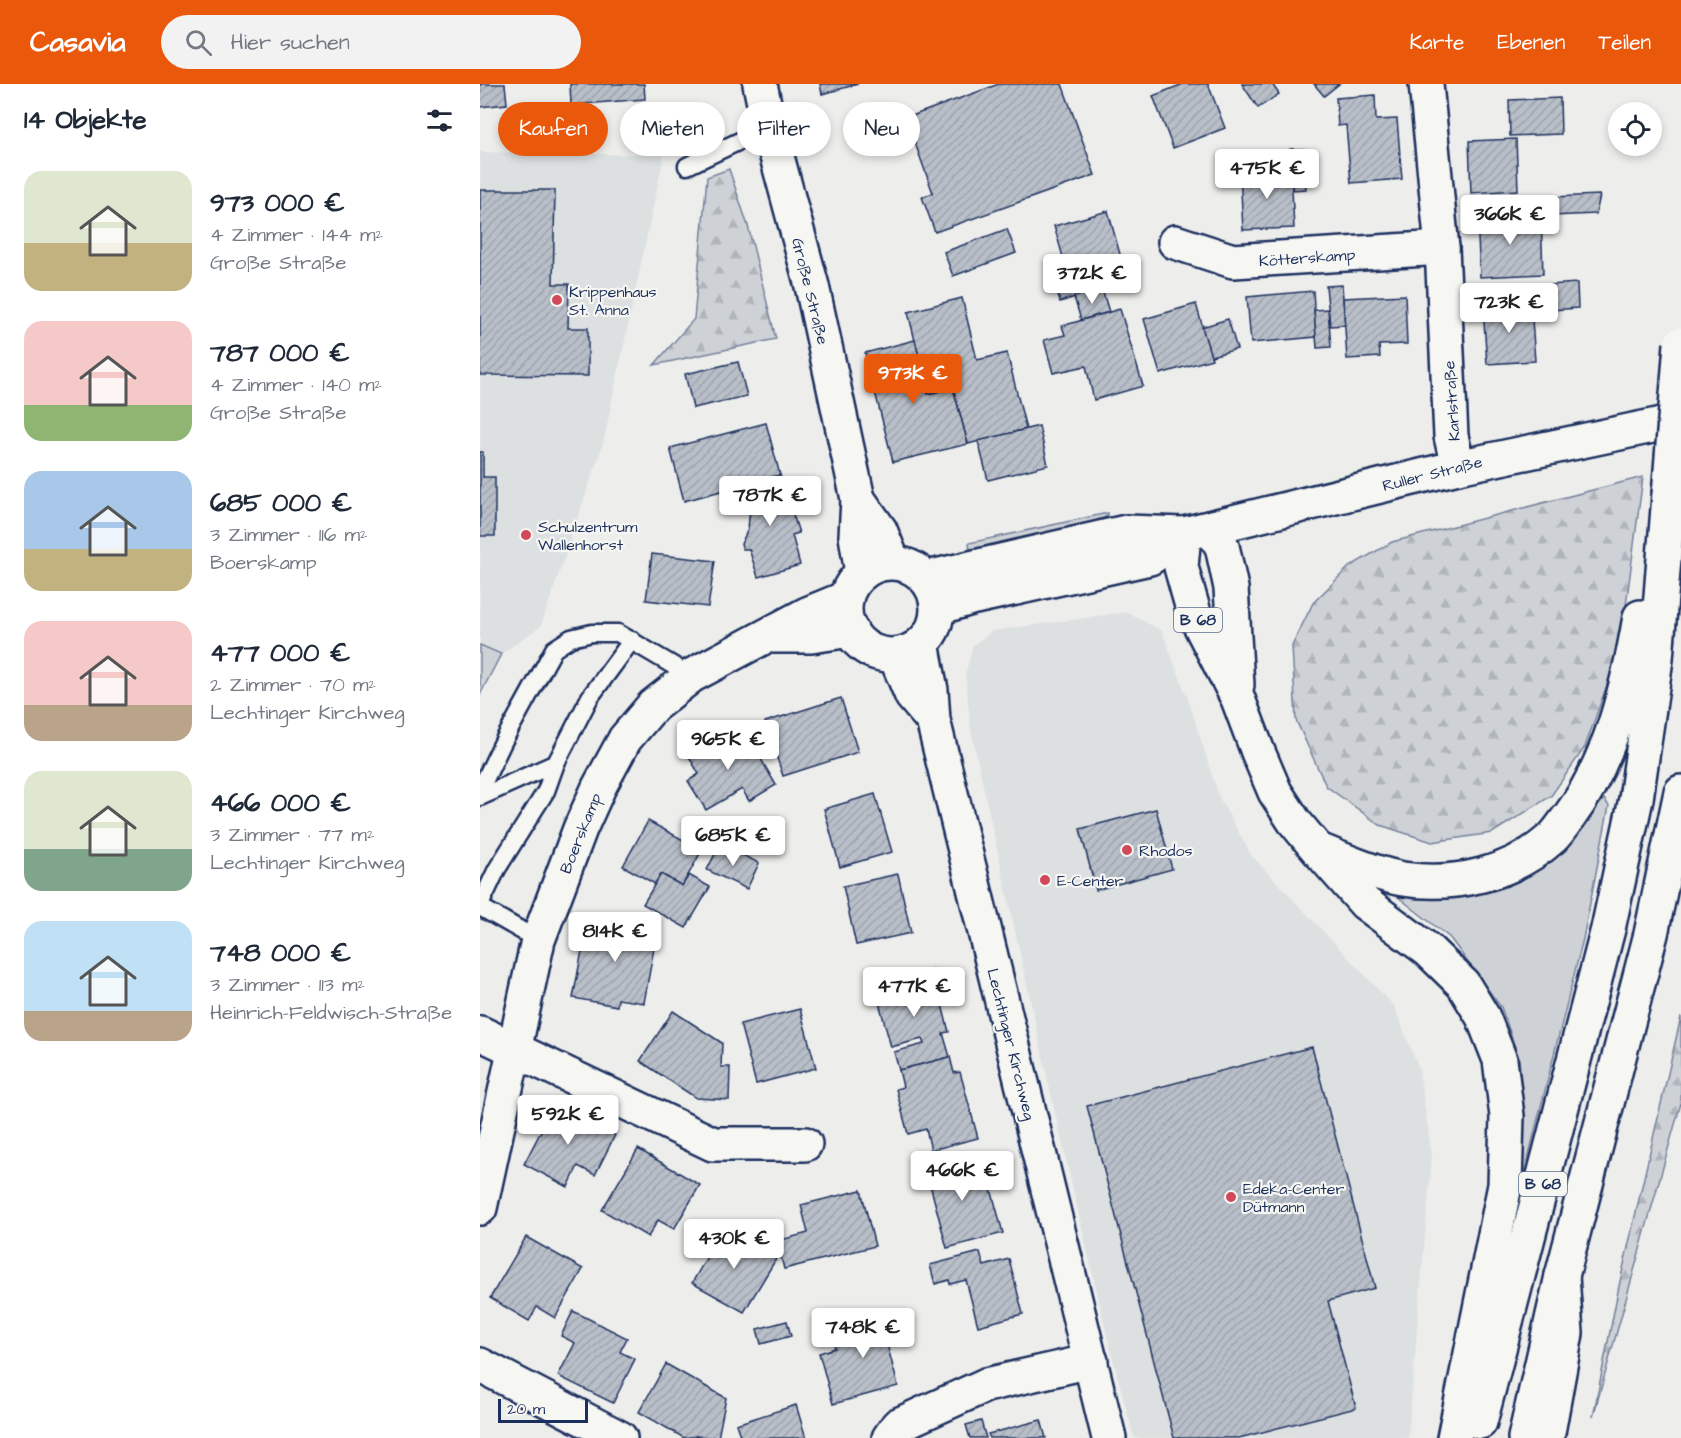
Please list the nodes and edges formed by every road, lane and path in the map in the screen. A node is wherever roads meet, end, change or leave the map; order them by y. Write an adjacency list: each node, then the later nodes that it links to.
1 (760, 84): 3 (main road, Große Straße)
2 (1426, 84): 8 (main road, Karlstraße)
3 (764, 102)
4 (737, 142): 6 (lane)
5 (777, 156): 13 (main road, Große Straße)
6 (687, 166)
7 (1175, 242): 8 (main road, Kötterskamp)
8 (1442, 248): 12 (main road, Karlstraße)
9 (1681, 338): 10 (main road, B 68)
10 (1681, 344): 16 (main road, B 68, bridge)
11 (1681, 420): 12 (main road, Ruller Straße)
12 (1458, 467): 14 (main road, Ruller Straße)
13 (858, 499): 15 (main road, Große Straße); 17 (main road, Große Straße)
14 (1197, 531): 18 (main road, Ruller Straße); 24 (main road, B 68); 24 (main road, B 68)
15 (893, 562): 17 (main road); 18 (main road)
16 (1664, 563): 29 (main road); 43 (main road, B 68)
17 (854, 586): 19 (main road); 20 (main road, Boerskamp)
18 (932, 593): 22 (main road)
19 (850, 630): 20 (main road, Boerskamp); 22 (main road)
20 (765, 636): 23 (main road, Boerskamp)
21 (632, 640): 23 (lane); 25 (lane); 26 (lane)
22 (908, 649): 37 (main road, Lechtinger Kirchweg)
23 (691, 676): 31 (main road, Boerskamp)
24 (1238, 699): 29 (main road, B 68)
25 (556, 763): 28 (lane); 30 (lane)
26 (480, 790)
27 (1681, 792): 36 (main road, B 68)
28 (480, 797)
29 (1318, 850): 42 (main road)
30 (480, 906): 31 (lane)
31 (538, 940): 33 (main road, Boerskamp)
32 (480, 1033): 33 (main road)
33 (514, 1048): 34 (main road); 35 (main road, Boerskamp)
34 (805, 1144)
35 (480, 1208)
36 (1562, 1276): 44 (main road, B 68); 45 (main road)
37 (1090, 1361): 40 (main road); 41 (main road, Lechtinger Kirchweg)
38 (480, 1365): 39 (main road)
39 (620, 1438)
40 (888, 1438)
41 (1109, 1438)
42 (1454, 1438)
43 (1476, 1438)
44 (1525, 1438)
45 (1547, 1438)

